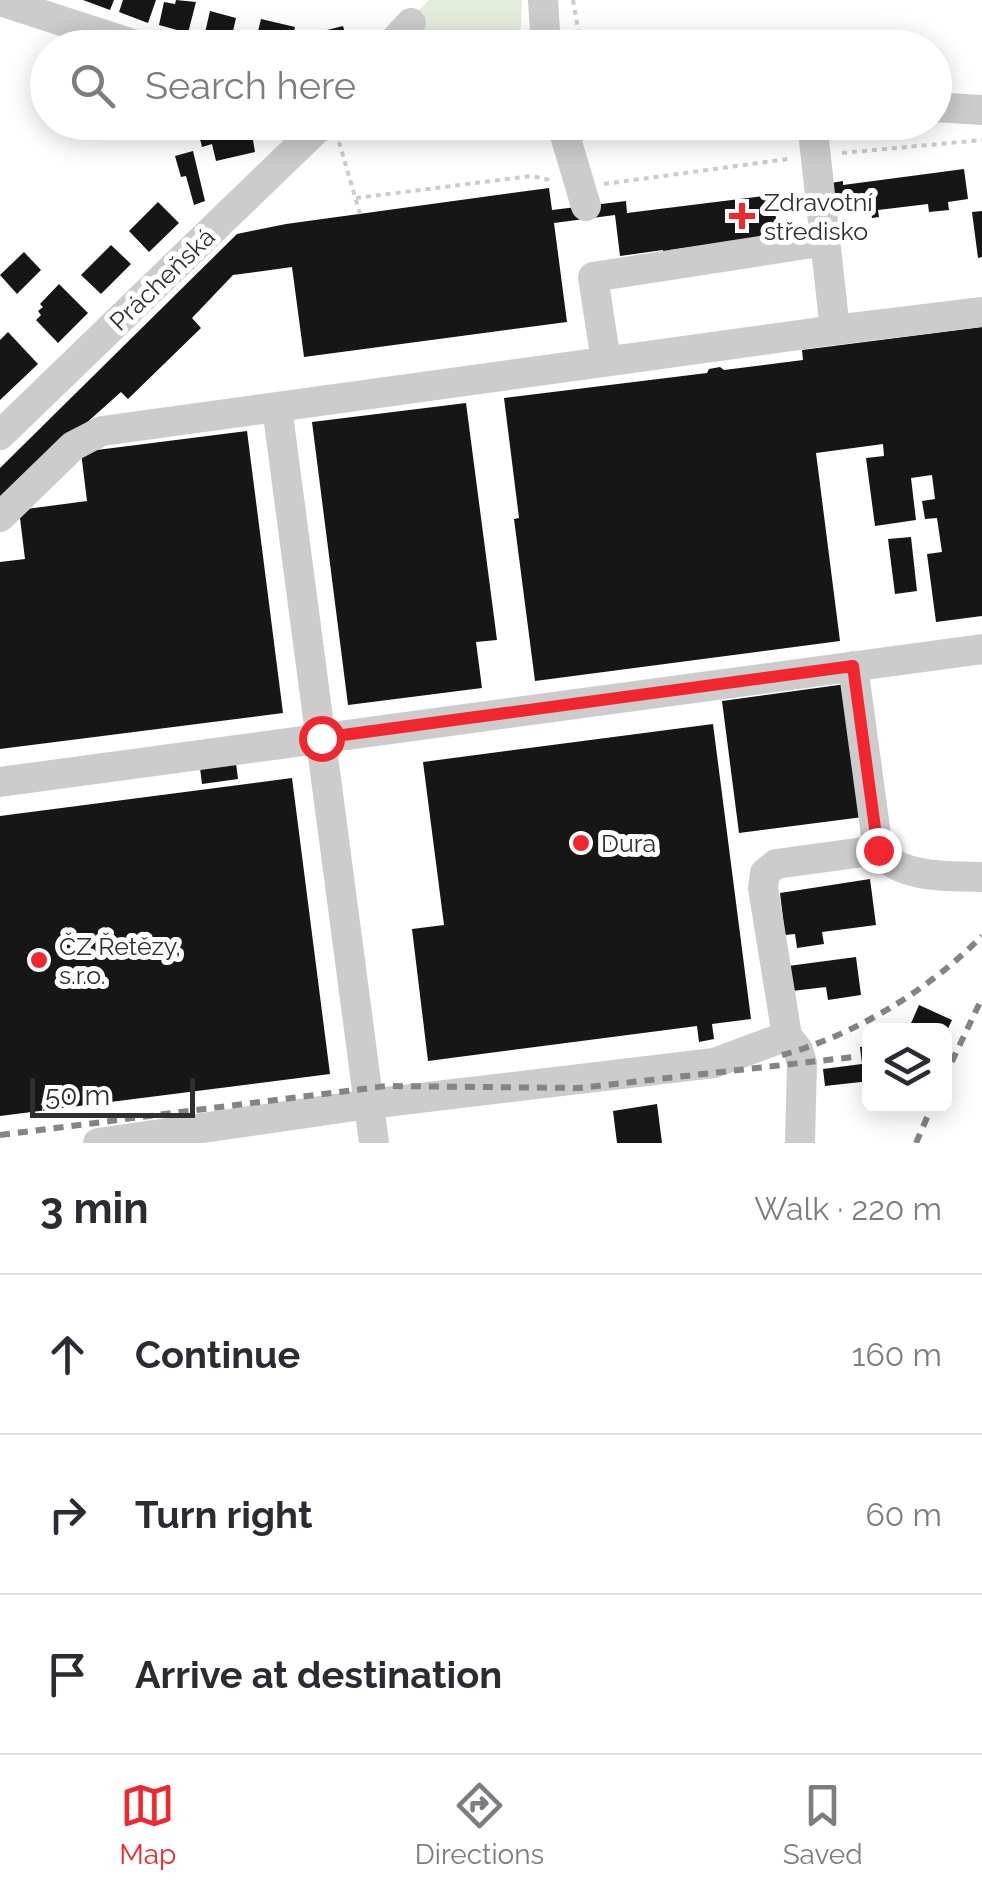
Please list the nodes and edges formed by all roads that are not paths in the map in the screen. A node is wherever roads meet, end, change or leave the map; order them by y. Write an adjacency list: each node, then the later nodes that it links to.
1 (543, 0): 6 (street)
2 (0, 2): 4 (street)
3 (411, 23): 5 (street)
4 (88, 30)
5 (405, 30)
6 (545, 30)
7 (952, 108): 8 (street)
8 (982, 110)
9 (319, 140): 18 (street, Prácheňská)
10 (566, 140): 12 (street)
11 (814, 140): 13 (street)
12 (583, 196)
13 (825, 241): 15 (street); 16 (street)
14 (982, 312): 15 (street)
15 (835, 330): 16 (street)
16 (606, 361): 17 (street)
17 (277, 407): 19 (street); 22 (street)
18 (0, 435)
19 (0, 517)
20 (982, 649): 21 (street)
21 (853, 666): 22 (street); 24 (street)
22 (321, 738): 23 (street); 27 (street)
23 (0, 782)
24 (878, 850): 25 (street); 26 (street)
25 (982, 877)
26 (787, 1036): 27 (street); 30 (street)
27 (369, 1104): 28 (street); 29 (street)
28 (98, 1143)
29 (374, 1143)
30 (800, 1143)

